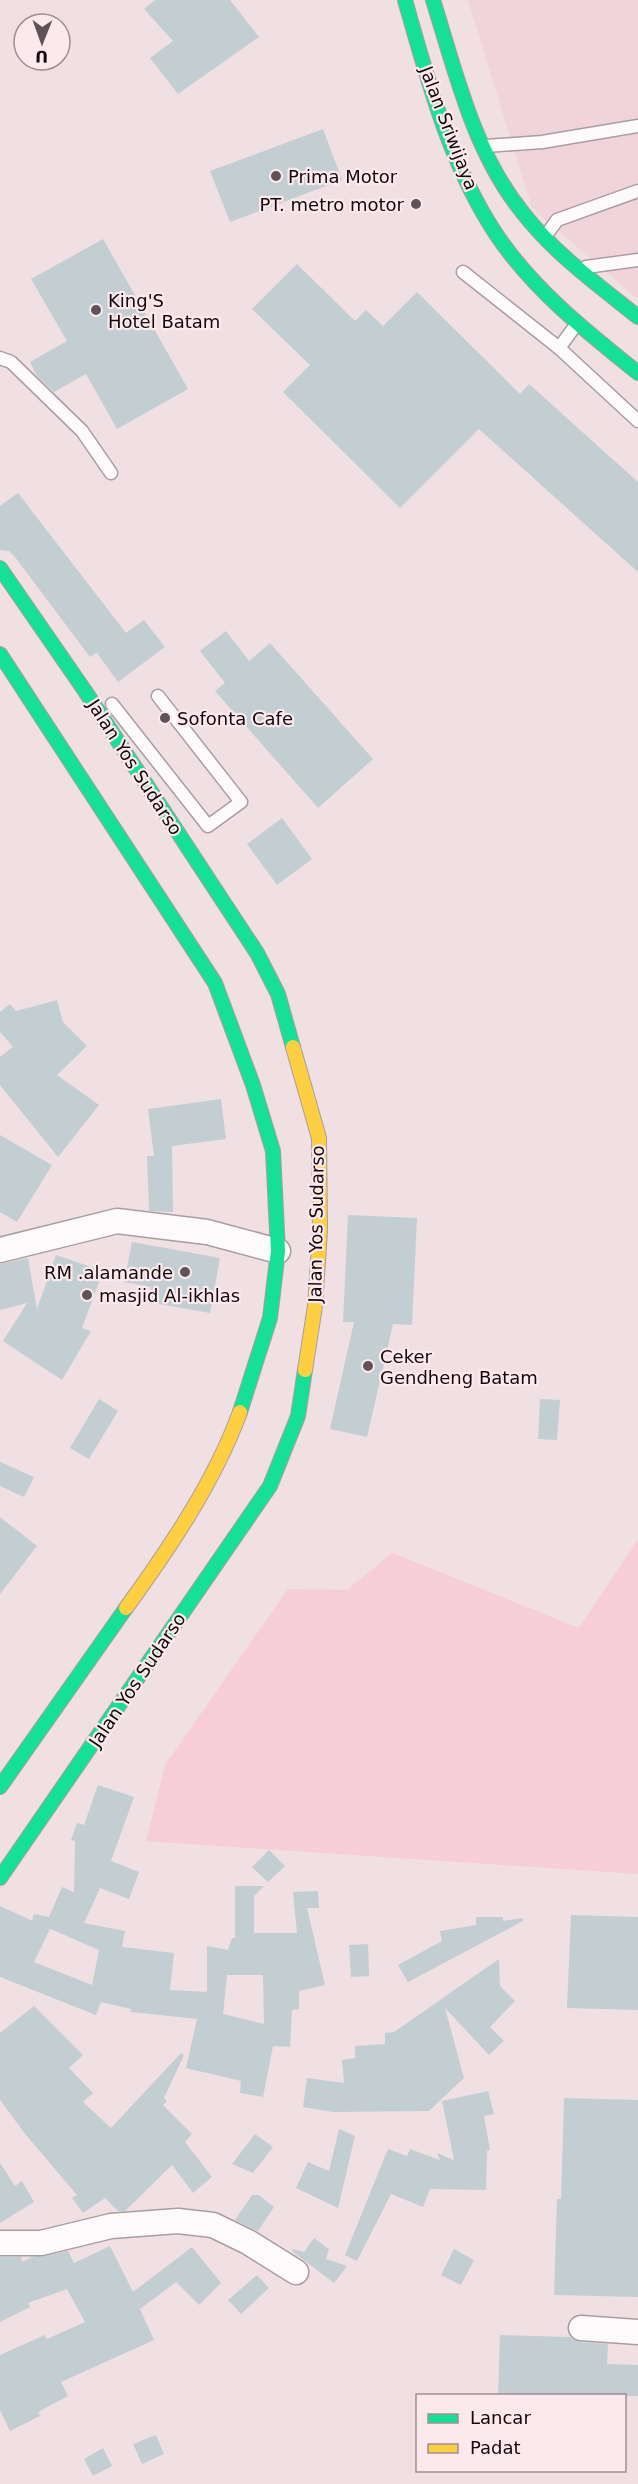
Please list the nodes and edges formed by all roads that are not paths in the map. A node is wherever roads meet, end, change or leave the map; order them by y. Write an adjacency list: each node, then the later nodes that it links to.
1 (405, 0): 11 (main road, Jalan Sriwijaya)
2 (433, 0): 4 (main road, Jalan Sriwijaya)
3 (638, 126): 4 (lane)
4 (484, 146): 6 (main road, Jalan Sriwijaya)
5 (638, 192): 6 (lane)
6 (545, 237): 8 (main road, Jalan Sriwijaya)
7 (638, 260): 8 (lane)
8 (578, 268): 10 (main road, Jalan Sriwijaya)
9 (463, 272): 12 (lane)
10 (638, 317)
11 (577, 324): 12 (lane); 14 (main road, Jalan Sriwijaya)
12 (559, 348): 15 (lane)
13 (0, 358): 16 (lane)
14 (638, 373)
15 (638, 421)
16 (111, 473)
17 (0, 568): 19 (main road, Jalan Yos Sudarso)
18 (0, 654): 22 (main road)
19 (94, 689): 20 (lane); 24 (main road, Jalan Yos Sudarso)
20 (158, 696)
21 (0, 1250): 22 (street)
22 (278, 1251): 23 (main road)
23 (0, 1787)
24 (0, 1878)
25 (0, 2242): 26 (street)
26 (296, 2272)
27 (581, 2328): 28 (street)
28 (638, 2332)

